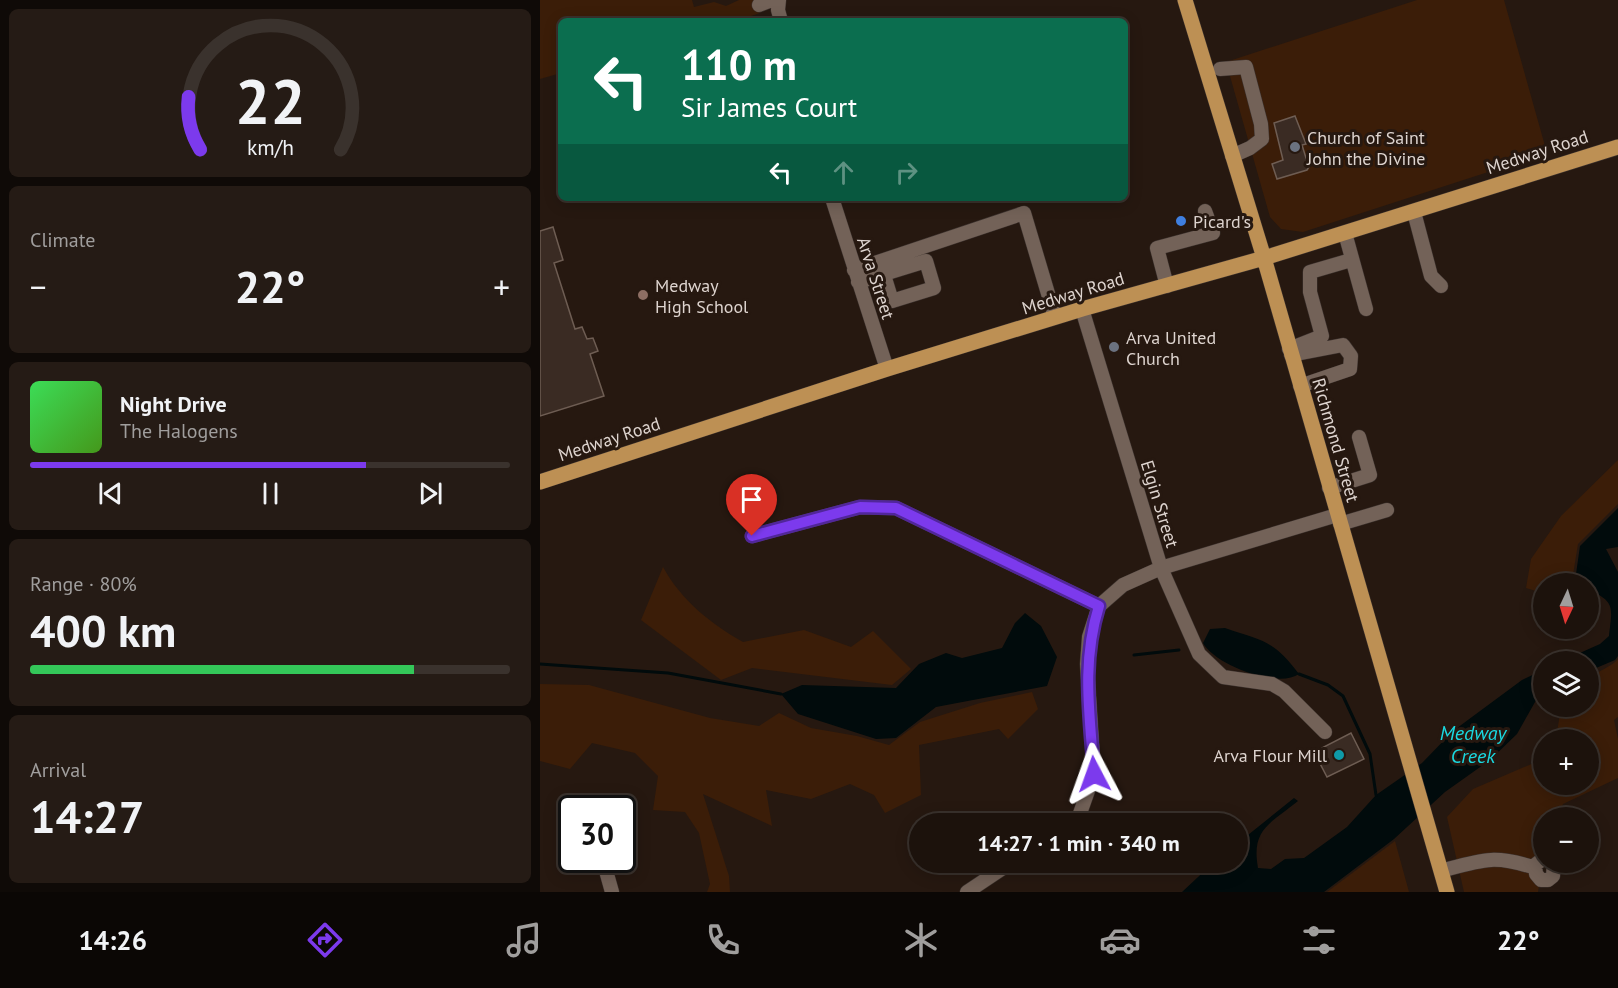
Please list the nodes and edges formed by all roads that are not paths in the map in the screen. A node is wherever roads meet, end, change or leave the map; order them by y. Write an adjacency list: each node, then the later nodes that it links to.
1 (779, 0): 3 (street)
2 (1185, 0): 6 (main road, Richmond Street)
3 (780, 18)
4 (1220, 69): 6 (street)
5 (1618, 147): 9 (main road, Medway Road)
6 (1232, 156): 11 (main road, Richmond Street)
7 (833, 201): 14 (street, Arva Street)
8 (1205, 211): 15 (street)
9 (1414, 212): 10 (main road, Medway Road); 16 (street)
10 (1345, 233): 11 (main road, Medway Road); 12 (street)
11 (1264, 258): 15 (main road, Medway Road); 20 (main road, Richmond Street)
12 (1351, 260): 18 (street); 20 (street)
13 (884, 275): 14 (street)
14 (856, 276): 19 (street); 21 (street, Arva Street)
15 (1167, 286): 17 (main road, Medway Road)
16 (1441, 286)
17 (1082, 309): 19 (main road, Medway Road); 29 (street, Elgin Street)
18 (1366, 309)
19 (1055, 317): 21 (main road, Medway Road)
20 (1290, 352): 22 (main road, Richmond Street); 22 (street)
21 (887, 369): 24 (main road, Medway Road)
22 (1300, 386): 25 (main road, Richmond Street)
23 (1359, 437): 25 (street)
24 (540, 482)
25 (1329, 488): 27 (main road, Richmond Street)
26 (1387, 510): 27 (street, Elgin Street)
27 (1338, 520): 29 (street, Elgin Street); 34 (main road, Richmond Street)
28 (752, 536): 30 (street)
29 (1161, 568): 30 (street); 31 (street)
30 (1099, 606): 32 (street)
31 (1325, 732)
32 (1080, 813)
33 (1533, 863): 34 (street)
34 (1441, 871): 41 (main road, Richmond Street)
35 (607, 873): 39 (street)
36 (996, 873): 40 (street)
37 (1539, 873): 38 (street)
38 (1548, 886)
39 (612, 892)
40 (967, 892)
41 (1447, 892)

